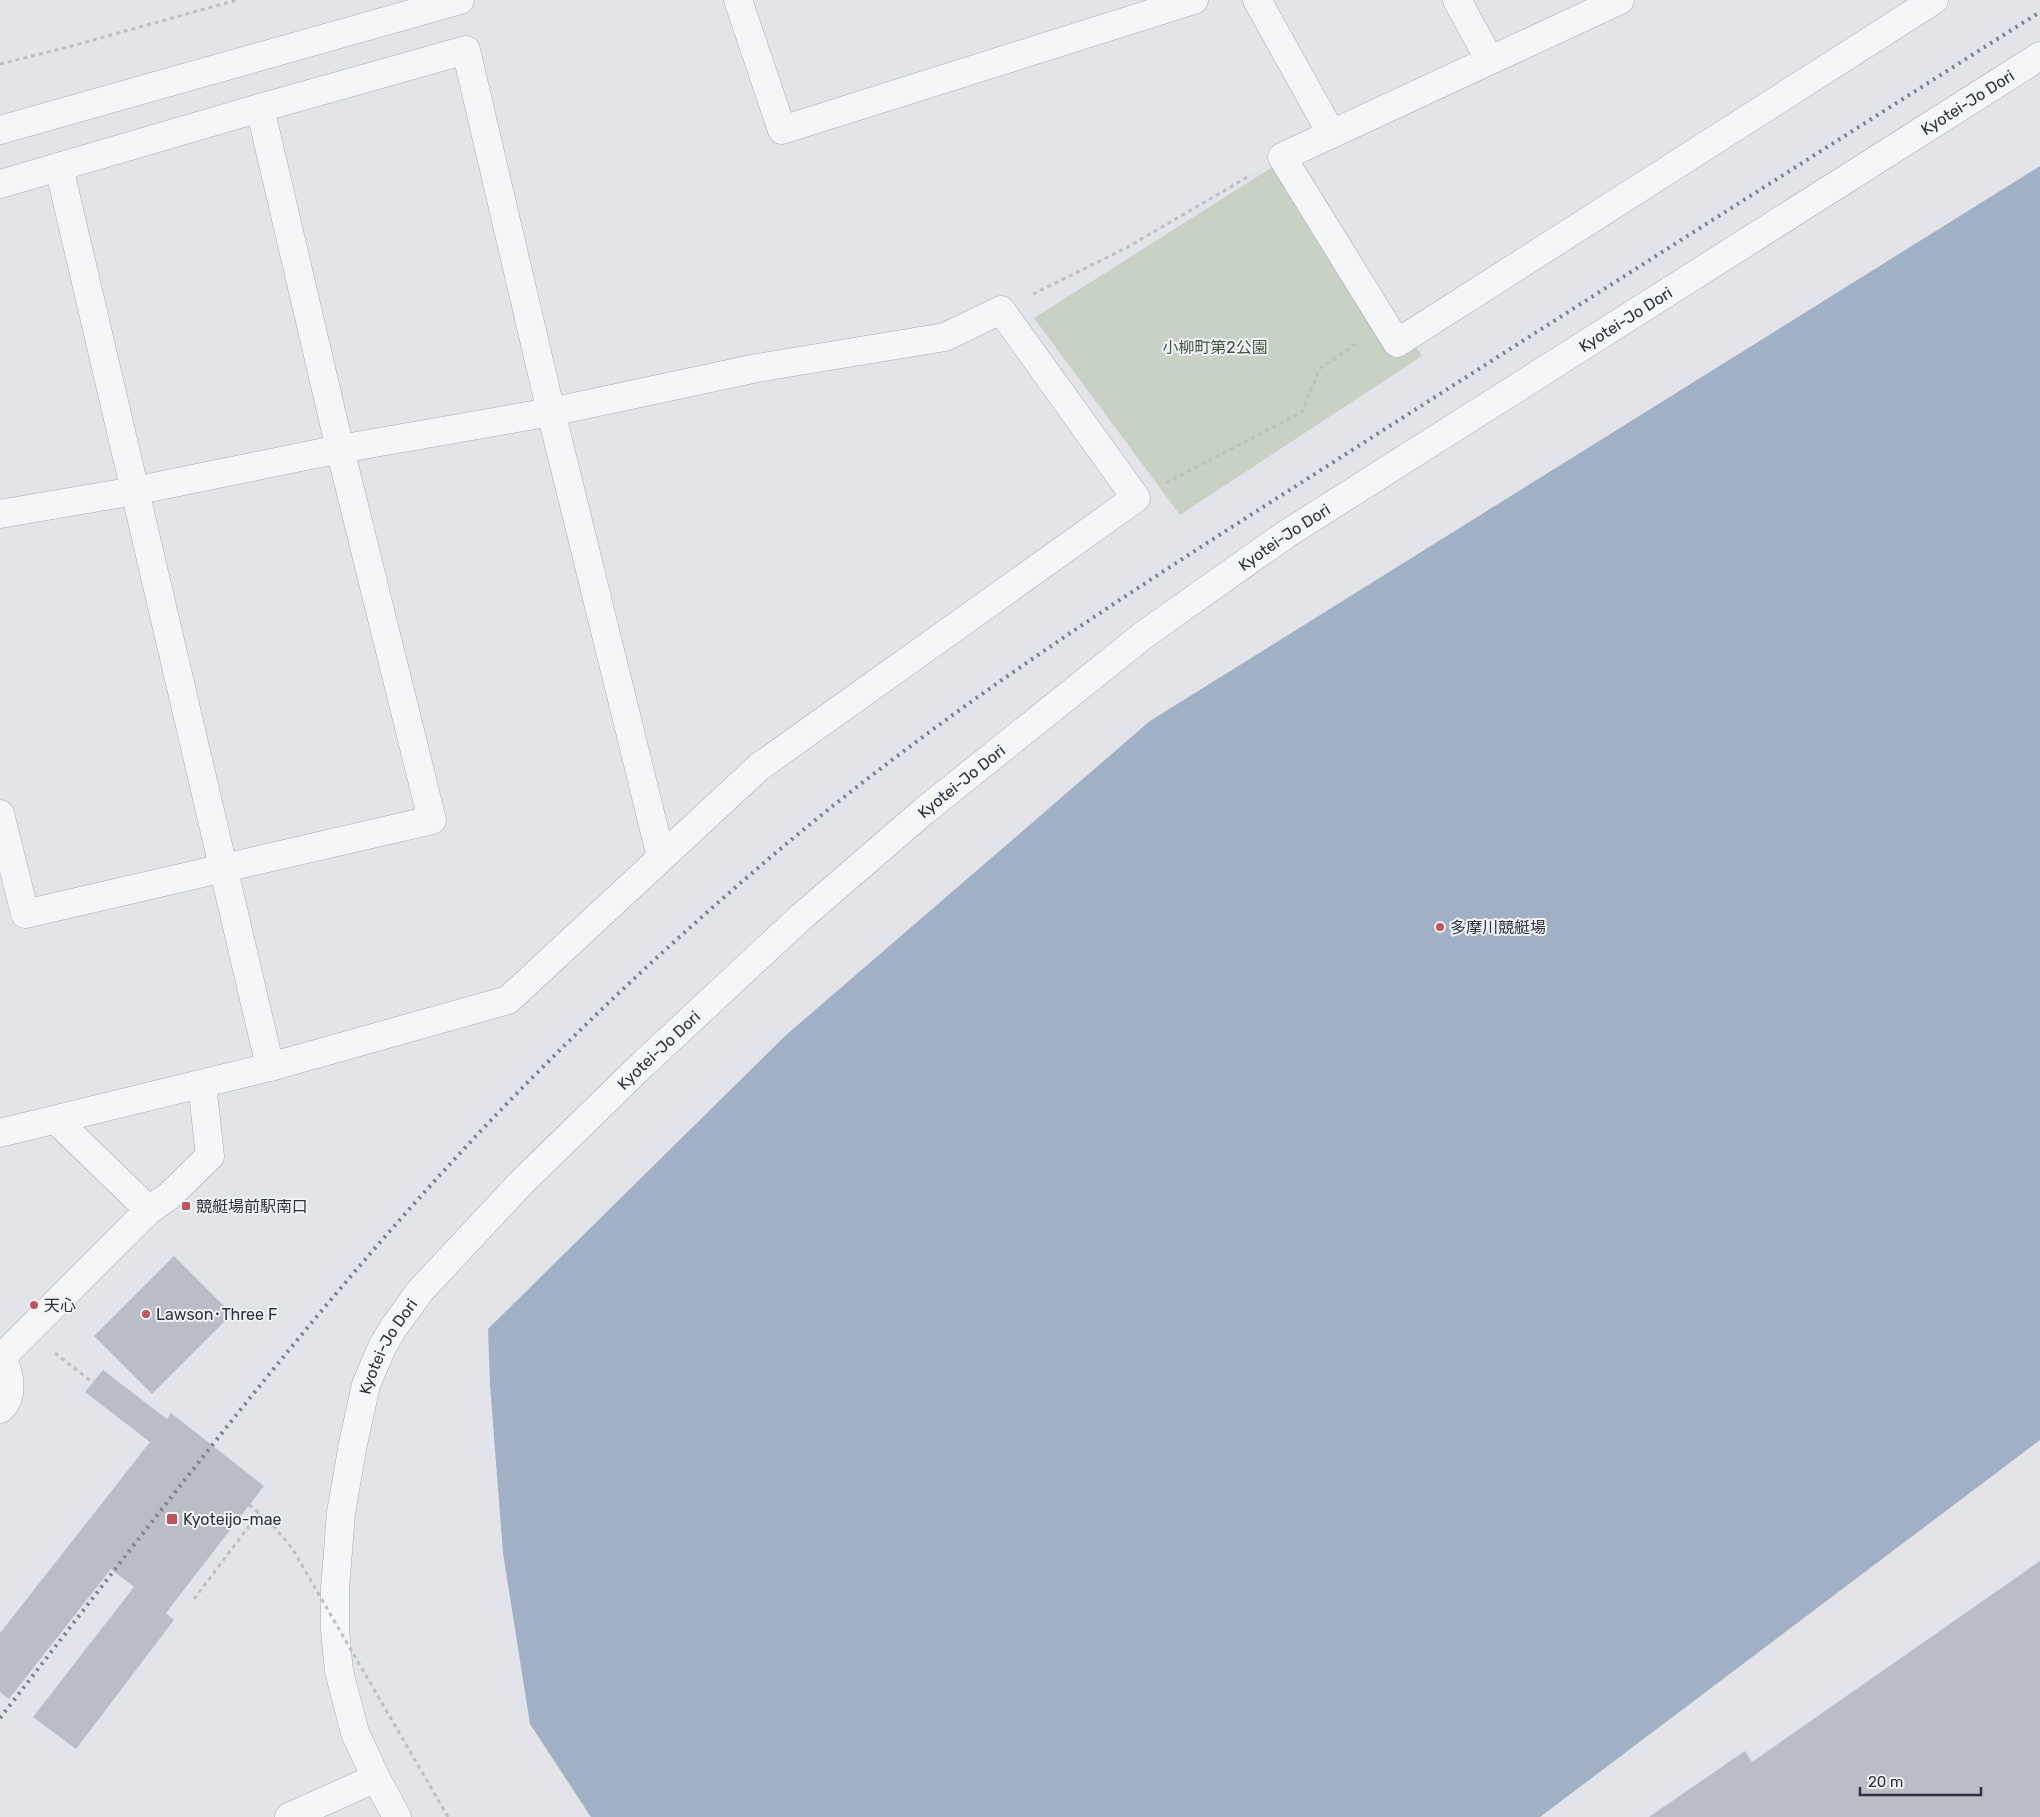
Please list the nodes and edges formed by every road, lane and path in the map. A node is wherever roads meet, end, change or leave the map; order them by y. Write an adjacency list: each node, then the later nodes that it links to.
1 (237, 0): 11 (path)
2 (460, 0): 13 (street)
3 (738, 0): 4 (street)
4 (1194, 0)
5 (1257, 0): 14 (street)
6 (1457, 0): 10 (street)
7 (1620, 0): 10 (street)
8 (1934, 0): 19 (street)
9 (2040, 56): 40 (street, Kyotei-Jo Dori)
10 (1489, 59): 14 (street)
11 (0, 64)
12 (260, 108): 16 (street); 20 (street); 21 (street)
13 (0, 130)
14 (1331, 133): 15 (street)
15 (1282, 157): 18 (path); 19 (street)
16 (59, 168): 17 (street); 22 (street)
17 (0, 184)
18 (1001, 310): 20 (street); 23 (street)
19 (1384, 324): 23 (path)
20 (551, 412): 21 (street); 26 (street)
21 (340, 449): 22 (street); 27 (street)
22 (134, 491): 24 (street); 27 (street)
23 (1136, 498): 26 (street)
24 (0, 514)
25 (0, 814): 27 (street)
26 (661, 857): 28 (street)
27 (223, 869): 28 (street)
28 (270, 1067): 29 (street)
29 (202, 1084): 30 (street); 32 (street)
30 (56, 1120): 31 (street); 32 (street)
31 (0, 1133)
32 (149, 1210): 33 (street)
33 (27, 1332): 34 (street); 36 (path)
34 (1, 1356): 35 (street)
35 (0, 1409)
36 (156, 1432)
37 (249, 1505): 38 (path, bridge)
38 (259, 1513): 39 (path); 43 (path, bridge)
39 (194, 1599)
40 (376, 1778): 41 (street); 42 (street, Kyotei-Jo Dori)
41 (289, 1817)
42 (397, 1817)
43 (448, 1817)

